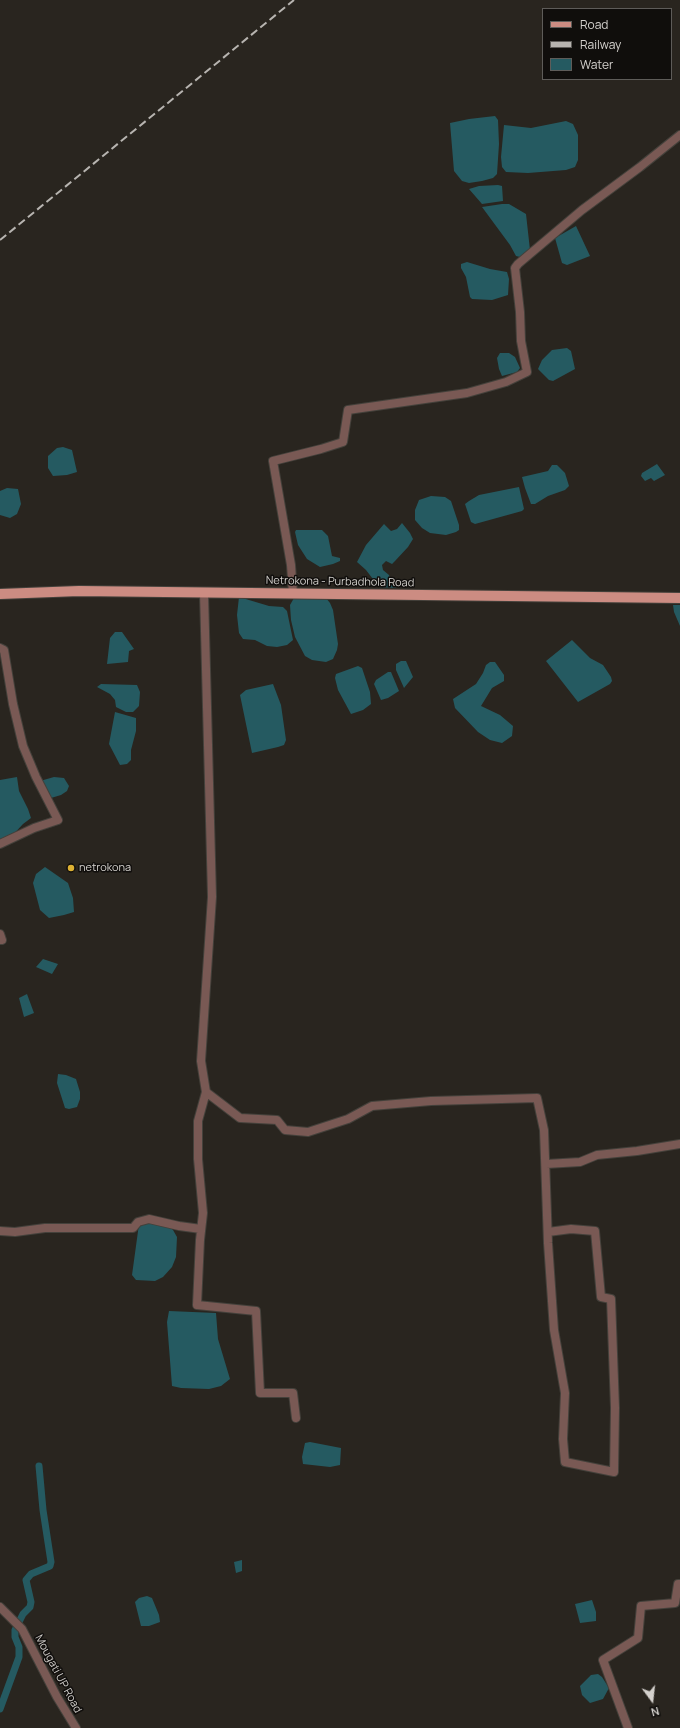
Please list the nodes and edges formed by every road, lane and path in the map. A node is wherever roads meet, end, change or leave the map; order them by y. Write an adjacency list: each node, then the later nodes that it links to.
1 (680, 135): 4 (street)
2 (204, 592): 3 (main road, Netrokona - Purbadhola Road); 4 (main road, Netrokona - Purbadhola Road); 10 (street)
3 (0, 594)
4 (292, 594): 5 (main road, Netrokona - Purbadhola Road)
5 (680, 598)
6 (0, 648): 7 (street)
7 (0, 844)
8 (0, 934): 9 (street)
9 (0, 940)
10 (206, 1092): 12 (street); 13 (street)
11 (680, 1144): 12 (street)
12 (546, 1164): 15 (street)
13 (201, 1229): 14 (street); 16 (street)
14 (0, 1231)
15 (548, 1232): 15 (street)
16 (296, 1418)
17 (680, 1584): 20 (street)
18 (0, 1607): 19 (street, Mougati UP Road)
19 (76, 1728)
20 (628, 1728)

